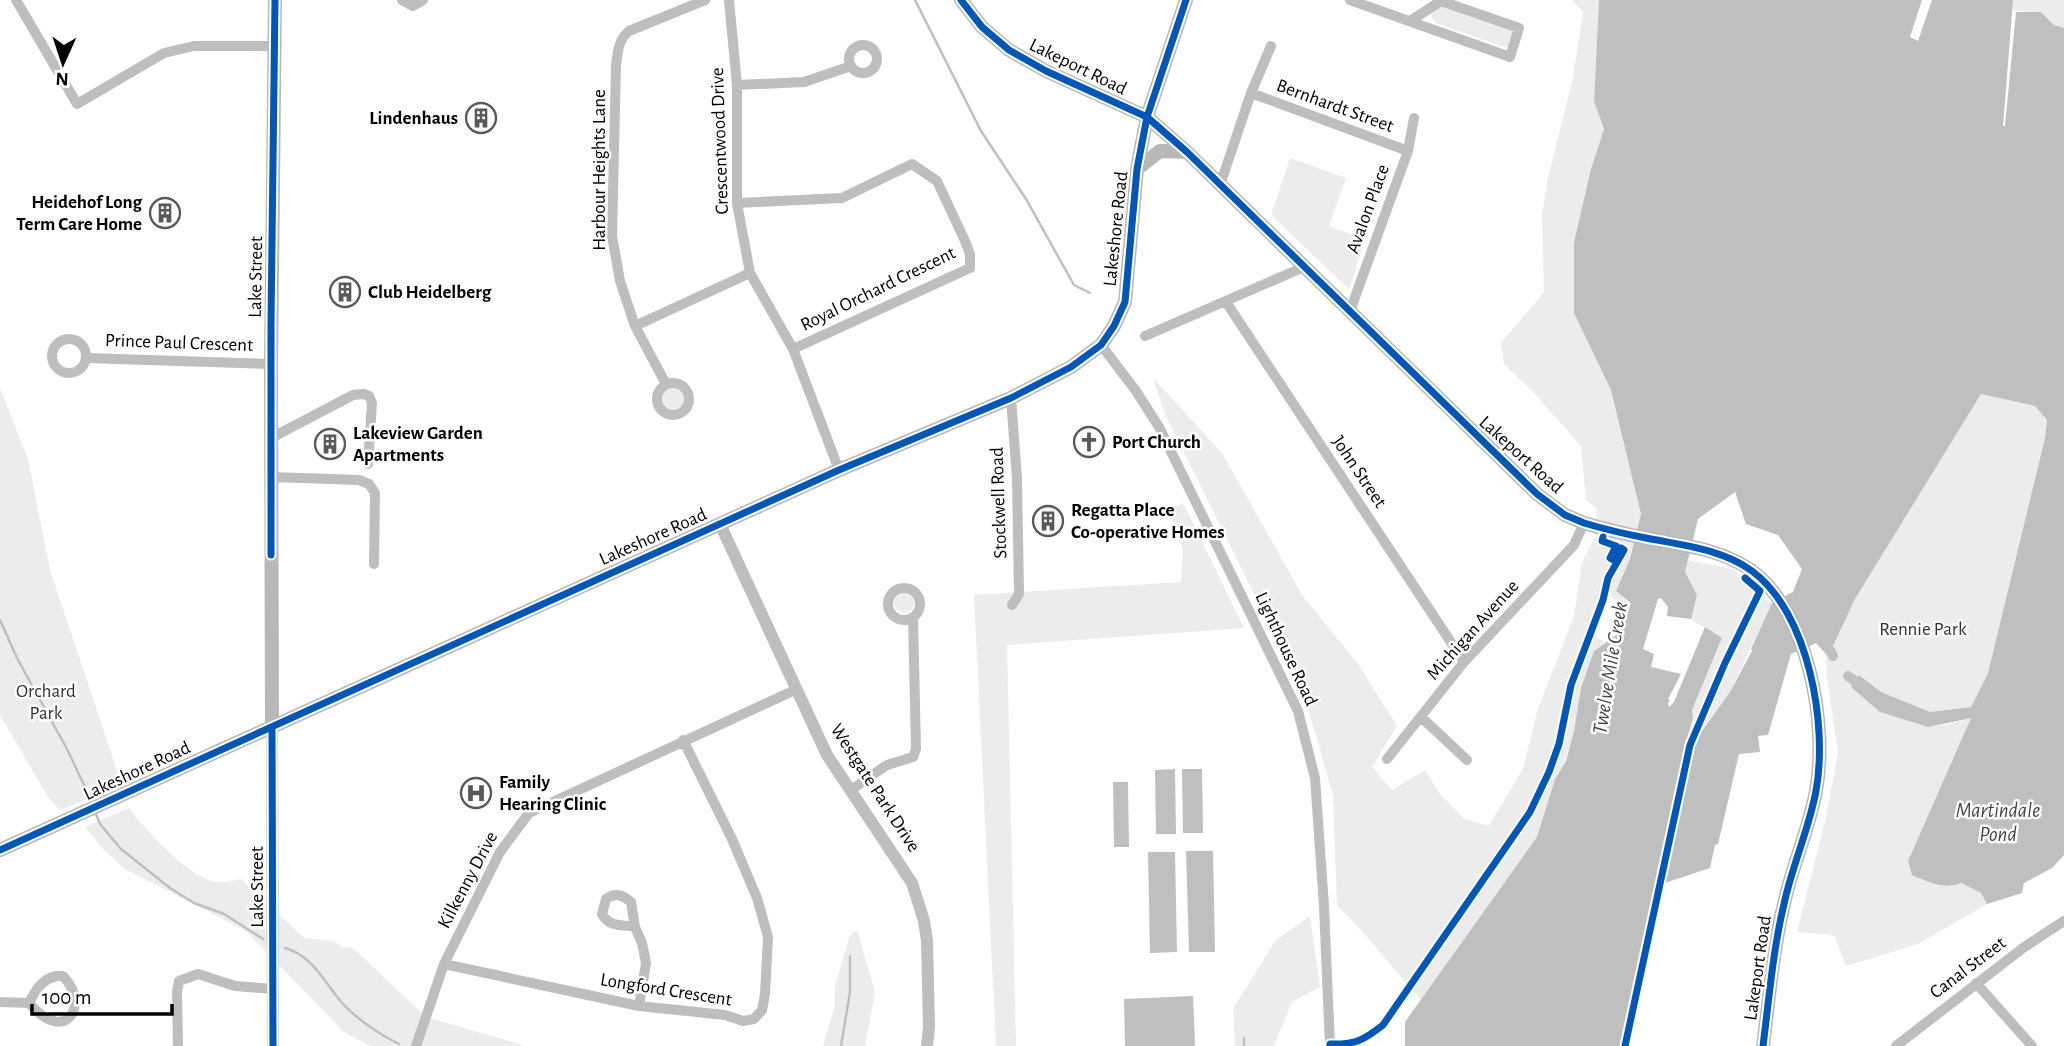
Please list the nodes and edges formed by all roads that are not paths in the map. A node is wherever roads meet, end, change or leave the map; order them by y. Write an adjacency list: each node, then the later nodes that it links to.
1 (275, 0): 11 (main road, Lake Street)
2 (402, 0): 3 (street)
3 (423, 0)
4 (705, 0): 27 (street, Harbour Heights Lane)
5 (729, 0): 14 (street, Crescentwood Drive)
6 (961, 0): 16 (main road, Lakeport Road)
7 (1186, 0): 16 (main road, Lakeshore Road)
8 (1350, 0): 10 (street)
9 (21, 2): 11 (street)
10 (1410, 21): 10 (street)
11 (275, 46): 32 (main road, Lake Street)
12 (1271, 46): 15 (street)
13 (851, 66): 14 (street)
14 (737, 85): 22 (street, Crescentwood Drive)
15 (1251, 93): 18 (street, Bernhardt Street); 21 (street)
16 (1147, 117): 19 (main road, Lakeport Road); 20 (main road, Lakeshore Road)
17 (1414, 118): 18 (street, Avalon Place)
18 (1408, 151): 26 (street, Avalon Place)
19 (1188, 152): 20 (main road); 21 (main road, Lakeport Road)
20 (1137, 169): 29 (main road, Lakeshore Road)
21 (1220, 185): 23 (main road, Lakeport Road)
22 (737, 203): 24 (street, Crescentwood Drive); 30 (street, Royal Orchard Crescent)
23 (1304, 267): 25 (street); 26 (main road, Lakeport Road)
24 (750, 273): 27 (street); 30 (street, Crescentwood Drive)
25 (1226, 302): 28 (street); 44 (street, John Street)
26 (1350, 311): 39 (main road, Lakeport Road)
27 (635, 326): 33 (street, Harbour Heights Lane)
28 (1145, 336)
29 (1101, 345): 34 (main road, Lakeshore Road); 67 (street, Lighthouse Road)
30 (793, 349): 37 (street, Crescentwood Drive)
31 (86, 358): 32 (street, Prince Paul Crescent)
32 (271, 364): 35 (main road, Lake Street)
33 (666, 384)
34 (1011, 398): 37 (main road, Lakeshore Road); 42 (street, Stockwell Road)
35 (271, 438): 36 (street); 38 (main road, Lake Street)
36 (368, 464)
37 (839, 470): 40 (main road, Lakeshore Road)
38 (271, 477): 41 (street); 47 (main road, Lake Street)
39 (1584, 523): 44 (street, Michigan Avenue); 68 (main road, Lakeport Road)
40 (720, 524): 45 (street, Westgate Park Drive); 47 (main road, Lakeshore Road)
41 (374, 564)
42 (1012, 605)
43 (913, 618): 51 (street)
44 (1464, 662): 46 (street, Michigan Avenue)
45 (795, 690): 48 (street, Kilkenny Drive); 51 (street, Westgate Park Drive)
46 (1421, 717): 49 (street, Michigan Avenue); 50 (street)
47 (272, 727): 52 (main road, Lakeshore Road); 57 (street, Lake Street)
48 (683, 740): 55 (street, Kilkenny Drive); 60 (street, Longford Crescent)
49 (1387, 760)
50 (1467, 760)
51 (851, 790): 66 (street, Westgate Park Drive)
52 (0, 850)
53 (2064, 922): 56 (street, Canal Street)
54 (635, 927): 60 (street)
55 (444, 964): 60 (street, Longford Crescent); 65 (street, Kilkenny Drive)
56 (1976, 984): 69 (street, Canal Street); 70 (street)
57 (274, 989): 63 (street); 64 (street, Lake Street)
58 (0, 1002): 59 (street)
59 (29, 1003): 61 (street); 62 (street)
60 (639, 1006)
61 (70, 1030)
62 (44, 1031)
63 (178, 1046)
64 (273, 1046)
65 (416, 1046)
66 (927, 1046)
67 (1330, 1046)
68 (1763, 1046)
69 (1896, 1046)
70 (2032, 1046)

